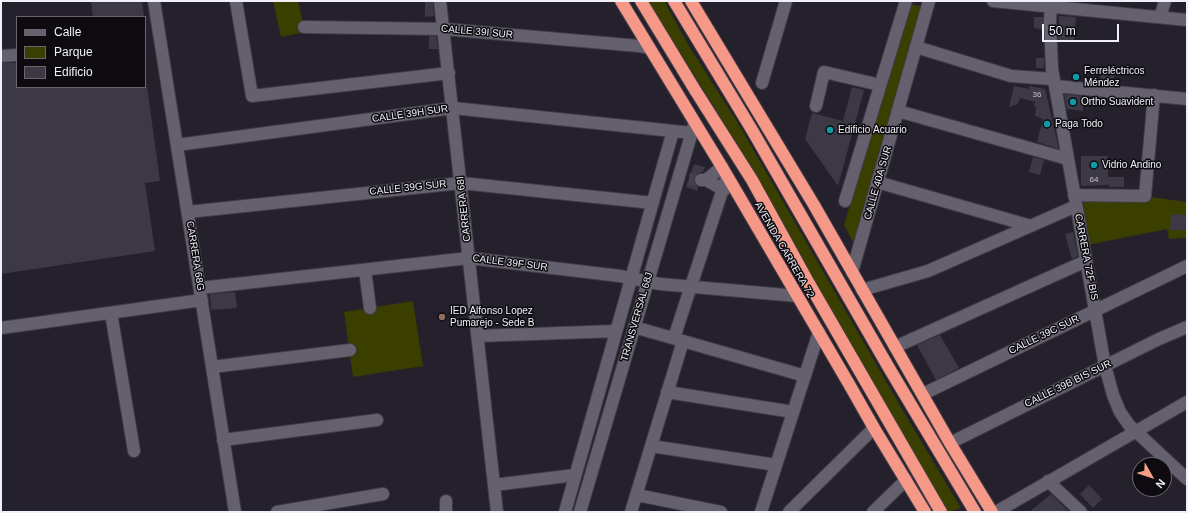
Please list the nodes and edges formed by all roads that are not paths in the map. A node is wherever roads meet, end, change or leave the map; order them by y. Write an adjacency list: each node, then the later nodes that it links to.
1 (154, 1): 33 (street, CARRERA 68G)
2 (236, 1): 22 (street)
3 (440, 1): 17 (street, CARRERA 68I)
4 (621, 1): 19 (highway, AVENIDA CARRERA 72)
5 (641, 1): 45 (highway, AVENIDA CARRERA 72)
6 (674, 1): 72 (highway)
7 (691, 1): 50 (highway)
8 (786, 1): 24 (street)
9 (906, 1): 25 (street)
10 (929, 1): 18 (street, CALLE 40A SUR)
11 (993, 1): 13 (street)
12 (1165, 1): 14 (street)
13 (1051, 4): 14 (street); 23 (street, CARRERA 72F BIS)
14 (1160, 17): 15 (street)
15 (1187, 20)
16 (304, 27): 17 (street, CALLE 39I SUR)
17 (444, 29): 19 (street, CALLE 39I SUR); 22 (street, CARRERA 68I)
18 (916, 47): 23 (street); 30 (street, CALLE 40A SUR)
19 (649, 48): 31 (highway, AVENIDA CARRERA 72)
20 (16, 54): 21 (street)
21 (1, 56)
22 (449, 74): 29 (street, CARRERA 68I)
23 (1054, 82): 26 (street); 34 (street, CARRERA 72F BIS)
24 (762, 83)
25 (880, 85): 28 (street); 41 (street)
26 (1154, 95): 27 (street); 40 (street)
27 (1187, 99)
28 (816, 106)
29 (453, 108): 32 (street, CALLE 39H SUR); 33 (street, CALLE 39H SUR); 37 (street, CARRERA 68I)
30 (898, 111): 34 (street); 38 (street, CALLE 40A SUR)
31 (693, 128): 32 (street, CALLE 39H SUR); 35 (highway, AVENIDA CARRERA 72); 36 (street, TRANSVERSAL 68J)
32 (673, 131): 42 (street, TRANSVERSAL 68J)
33 (177, 145): 43 (street, CARRERA 68G)
34 (1068, 159): 40 (street, CARRERA 72F BIS)
35 (725, 172): 36 (street); 39 (street); 51 (highway, AVENIDA CARRERA 72)
36 (693, 179): 39 (street); 53 (street, TRANSVERSAL 68J)
37 (461, 182): 42 (street, CALLE 39G SUR); 43 (street, CALLE 39G SUR); 46 (street, CARRERA 68I)
38 (878, 182): 44 (street); 50 (street, CALLE 40A SUR)
39 (724, 190): 54 (street)
40 (1075, 200): 44 (street); 47 (street, CARRERA 72F BIS)
41 (845, 201)
42 (653, 203): 52 (street, TRANSVERSAL 68J)
43 (188, 212): 56 (street, CARRERA 68G)
44 (1031, 226): 55 (street)
45 (780, 230): 51 (highway); 104 (highway, AVENIDA CARRERA 72)
46 (469, 258): 49 (street, CALLE 39F SUR); 52 (street, CALLE 39F SUR); 66 (street, CARRERA 68I)
47 (1086, 261): 59 (street, CARRERA 72F BIS); 68 (street)
48 (1187, 266): 59 (street, CALLE 39C SUR)
49 (365, 270): 56 (street, CALLE 39F SUR); 58 (street)
50 (852, 272): 55 (highway)
51 (783, 273): 57 (highway, AVENIDA CARRERA 72)
52 (631, 278): 53 (street, CALLE 39F SUR); 64 (street, TRANSVERSAL 68J)
53 (648, 282): 54 (street, CALLE 39F SUR); 61 (street, TRANSVERSAL 68J)
54 (691, 287): 57 (street, CALLE 39F SUR); 67 (street)
55 (862, 290): 68 (highway)
56 (201, 294): 60 (street, CALLE 39F SUR); 71 (street, CARRERA 68G)
57 (797, 296): 65 (highway, AVENIDA CARRERA 72)
58 (370, 308)
59 (1096, 310): 70 (street, CARRERA 72F BIS); 75 (street, CALLE 39C SUR)
60 (111, 313): 63 (street, CALLE 39F SUR); 84 (street)
61 (634, 326): 67 (street); 97 (street, TRANSVERSAL 68J)
62 (1187, 327): 70 (street, CALLE 39B BIS SUR)
63 (1, 328)
64 (616, 331): 66 (street); 86 (street, TRANSVERSAL 68J)
65 (819, 332): 73 (street); 79 (highway, AVENIDA CARRERA 72)
66 (478, 336): 90 (street, CARRERA 68I)
67 (679, 339): 73 (street); 74 (street)
68 (895, 347): 75 (highway)
69 (350, 350): 71 (street)
70 (1106, 366): 80 (street, CARRERA 72F BIS); 82 (street, CALLE 39B BIS SUR)
71 (212, 367): 81 (street, CARRERA 68G)
72 (889, 368): 75 (highway); 105 (highway)
73 (805, 376): 77 (street)
74 (668, 392): 77 (street); 83 (street)
75 (923, 394): 82 (highway)
76 (1187, 402): 80 (street)
77 (793, 412): 85 (street)
78 (377, 420): 81 (street)
79 (874, 428): 88 (highway, AVENIDA CARRERA 72); 101 (street)
80 (1135, 432): 87 (street, CARRERA 72F BIS); 89 (street)
81 (223, 440): 93 (street, CARRERA 68G)
82 (950, 443): 106 (highway)
83 (651, 446): 85 (street); 92 (street)
84 (134, 451)
85 (776, 465): 100 (street)
86 (575, 475): 90 (street); 96 (street, TRANSVERSAL 68J)
87 (1187, 479)
88 (906, 480): 102 (street); 103 (highway, AVENIDA CARRERA 72)
89 (1048, 482): 107 (street); 108 (street)
90 (494, 485): 95 (street, CARRERA 68I)
91 (384, 494): 94 (street)
92 (637, 495): 98 (street); 99 (street)
93 (235, 512)
94 (277, 512)
95 (497, 512)
96 (565, 512)
97 (580, 512)
98 (631, 512)
99 (721, 512)
100 (761, 512)
101 (789, 512)
102 (873, 512)
103 (925, 512)
104 (942, 512)
105 (974, 512)
106 (992, 512)
107 (996, 512)
108 (1081, 512)

